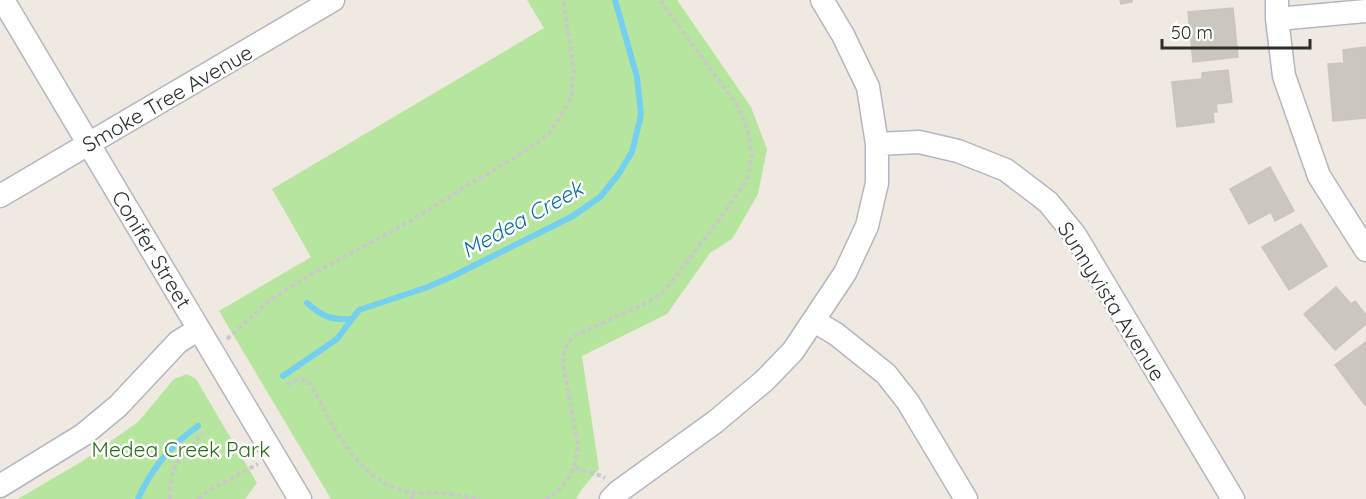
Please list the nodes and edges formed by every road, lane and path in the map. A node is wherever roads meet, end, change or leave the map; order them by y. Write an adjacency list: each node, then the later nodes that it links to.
1 (3, 0): 8 (street, Conifer Street)
2 (333, 0): 8 (street, Smoke Tree Avenue)
3 (564, 0): 13 (path)
4 (660, 0): 17 (path)
5 (822, 0): 9 (street)
6 (1277, 10): 7 (street); 11 (street)
7 (1366, 11)
8 (89, 144): 10 (street, Smoke Tree Avenue); 13 (street, Conifer Street)
9 (878, 144): 12 (street); 28 (street, Sunnyvista Avenue)
10 (0, 196)
11 (1366, 250)
12 (814, 321): 20 (street); 27 (street)
13 (205, 339): 16 (street, Conifer Street); 18 (street)
14 (287, 385): 19 (path)
15 (203, 433): 21 (path)
16 (274, 455): 22 (path); 23 (street, Conifer Street)
17 (575, 468): 20 (path); 26 (path)
18 (0, 486)
19 (414, 493): 24 (path); 25 (path)
20 (615, 496)
21 (170, 499)
22 (198, 499)
23 (300, 499)
24 (411, 499)
25 (480, 499)
26 (545, 499)
27 (966, 499)
28 (1233, 499)

